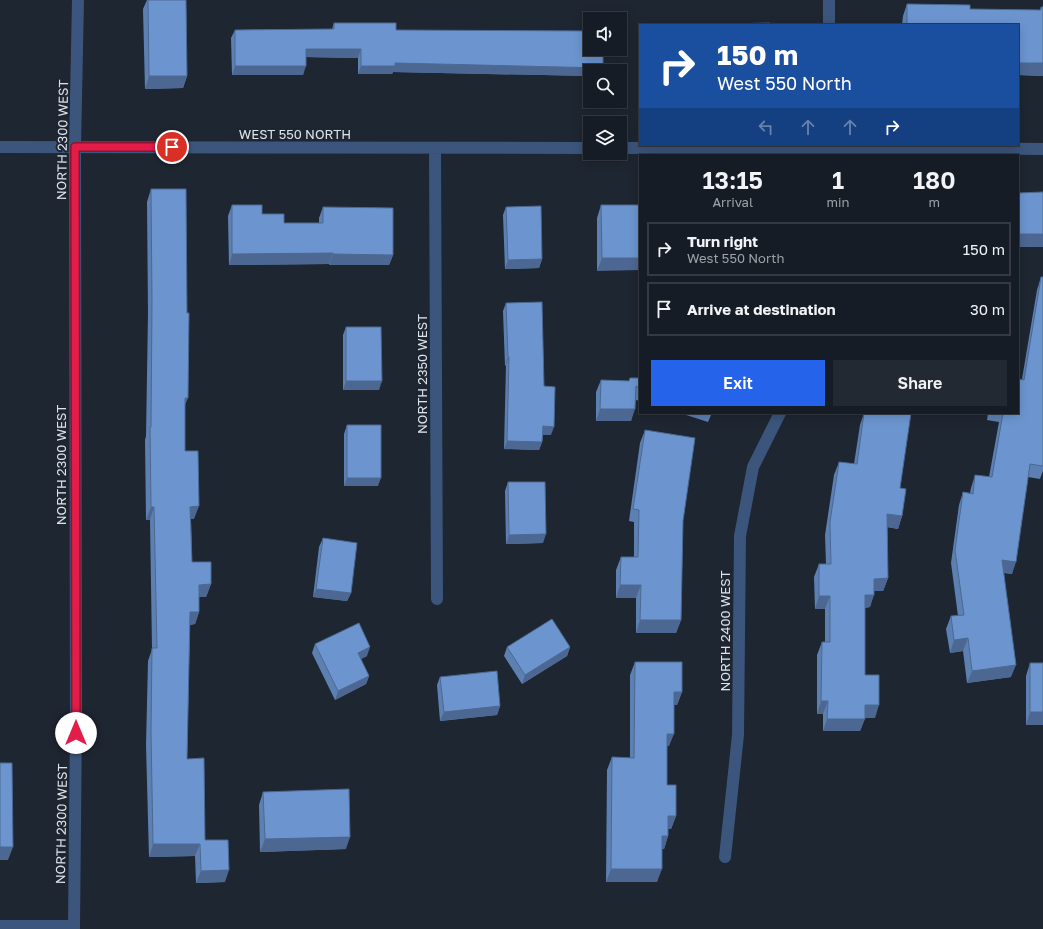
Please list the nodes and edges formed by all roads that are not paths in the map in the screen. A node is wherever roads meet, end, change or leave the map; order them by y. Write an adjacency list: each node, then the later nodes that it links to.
1 (78, 0): 5 (street, NORTH 2300 WEST)
2 (829, 0): 3 (street)
3 (829, 24)
4 (0, 147): 5 (street, WEST 550 NORTH)
5 (75, 147): 6 (street, WEST 550 NORTH); 15 (street, NORTH 2300 WEST)
6 (435, 148): 7 (street, WEST 550 NORTH); 12 (street, NORTH 2350 WEST)
7 (583, 148)
8 (627, 148): 9 (street)
9 (828, 149): 10 (street)
10 (1043, 149)
11 (780, 414): 13 (street, NORTH 2400 WEST)
12 (437, 599)
13 (725, 857)
14 (0, 926): 15 (street)
15 (74, 927)

